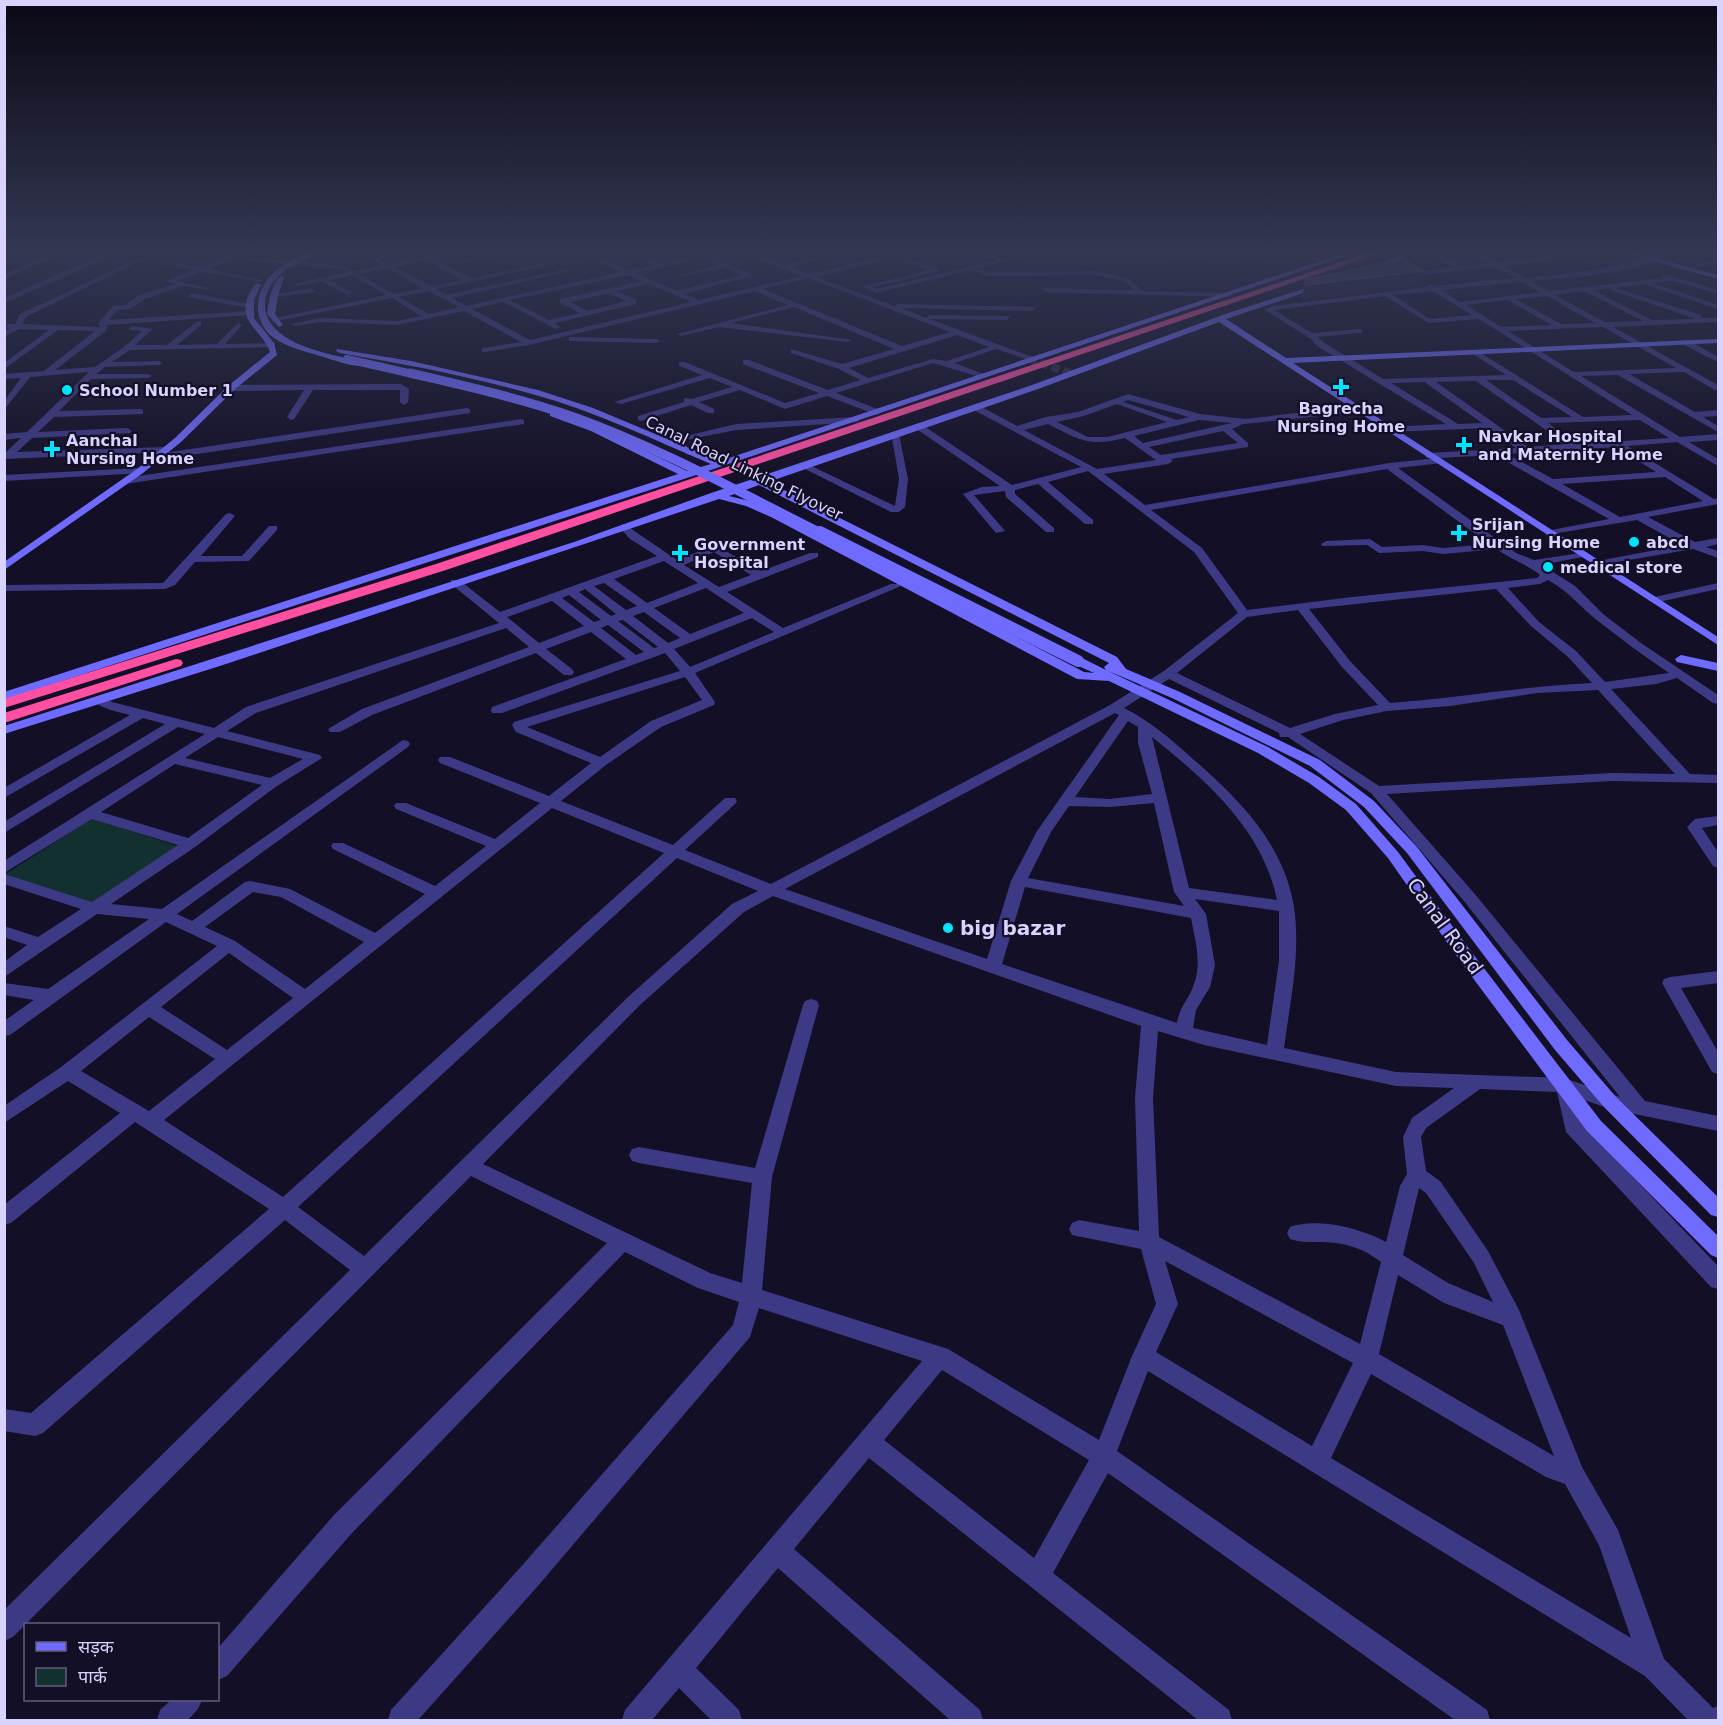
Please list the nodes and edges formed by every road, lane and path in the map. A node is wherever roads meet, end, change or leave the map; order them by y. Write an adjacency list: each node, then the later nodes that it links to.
1 (56, 328): 56 (street)
2 (99, 328): 61 (street)
3 (141, 328): 40 (street)
4 (191, 328): 39 (street)
5 (235, 328): 37 (street)
6 (256, 328): 41 (main road)
7 (270, 328): 46 (main road)
8 (282, 328): 46 (main road)
9 (503, 328): 35 (street)
10 (558, 328): 27 (street)
11 (592, 328): 27 (street)
12 (701, 328): 28 (street)
13 (754, 328): 31 (street)
14 (852, 328): 42 (street)
15 (948, 328): 26 (street)
16 (1124, 328): 49 (main road)
17 (1151, 328): 216 (highway)
18 (1171, 328): 221 (highway)
19 (1194, 328): 88 (main road)
20 (1234, 328): 51 (main road)
21 (1299, 328): 29 (street)
22 (1510, 328): 24 (street)
23 (1609, 328): 36 (street)
24 (1500, 329): 43 (street)
25 (1359, 331): 29 (street)
26 (957, 332): 38 (street); 42 (street)
27 (569, 334): 30 (street)
28 (681, 334)
29 (1310, 335): 48 (street)
30 (554, 338): 33 (street); 35 (street)
31 (848, 340)
32 (1719, 340): 34 (main road)
33 (656, 341)
34 (1685, 342): 36 (main road); 50 (street)
35 (530, 343): 44 (street)
36 (1639, 344): 43 (main road); 59 (street)
37 (219, 346): 39 (street); 41 (street)
38 (996, 346): 49 (street); 54 (street)
39 (169, 347): 40 (street)
40 (128, 348): 57 (street)
41 (273, 349): 76 (main road)
42 (902, 349): 58 (street)
43 (1529, 349): 47 (main road); 62 (street)
44 (485, 350)
45 (794, 351): 58 (street)
46 (327, 352): 131 (main road); 143 (main road); 210 (main road, Canal Road Linking Flyover, bridge)
47 (1476, 352): 48 (main road); 69 (street)
48 (1344, 358): 51 (main road); 72 (street)
49 (1029, 359): 66 (main road)
50 (1719, 360)
51 (1284, 361): 90 (main road)
52 (746, 362): 81 (street)
53 (159, 363): 57 (street)
54 (947, 363): 66 (street); 71 (street)
55 (682, 364): 65 (street)
56 (4, 367)
57 (100, 367): 61 (street); 68 (street)
58 (842, 367): 71 (street)
59 (1685, 369): 60 (street); 77 (street)
60 (1619, 372): 62 (street); 97 (street)
61 (45, 374): 63 (street)
62 (1575, 374): 100 (street)
63 (27, 375): 67 (street); 79 (street)
64 (148, 376): 68 (street)
65 (706, 376): 75 (street); 78 (street)
66 (980, 376): 94 (main road)
67 (4, 377)
68 (89, 377): 96 (street)
69 (1516, 377): 70 (street); 104 (street)
70 (1479, 379): 73 (street); 105 (street)
71 (867, 381): 81 (street)
72 (1384, 381): 73 (street); 112 (street)
73 (1429, 381): 110 (street)
74 (310, 387): 76 (street); 84 (street); 98 (street)
75 (740, 387): 81 (street); 86 (street)
76 (231, 388): 129 (main road)
77 (1719, 388)
78 (663, 389): 80 (street); 85 (street)
79 (14, 393): 82 (street); 89 (street)
80 (673, 393)
81 (829, 393): 94 (street)
82 (4, 394)
83 (683, 398): 86 (street)
84 (404, 402)
85 (618, 402)
86 (693, 402): 92 (street); 101 (street)
87 (1114, 402): 99 (street); 103 (street); 109 (street)
88 (975, 407): 111 (main road); 114 (street)
89 (4, 408)
90 (1358, 409): 107 (street); 116 (main road)
91 (467, 411): 108 (street)
92 (711, 411)
93 (140, 412): 96 (street)
94 (878, 412): 102 (main road)
95 (1719, 413): 97 (street)
96 (52, 414): 119 (street)
97 (1694, 415): 115 (street)
98 (291, 417)
99 (1199, 417): 107 (street); 109 (street)
100 (1642, 417): 104 (street); 123 (street)
101 (641, 418)
102 (855, 420): 131 (street); 137 (main road)
103 (1046, 420): 114 (street); 120 (street)
104 (1582, 420): 105 (street)
105 (1541, 421): 127 (street)
106 (521, 422): 124 (street)
107 (1245, 422): 113 (street)
108 (387, 423): 124 (street); 134 (street)
109 (1178, 423): 120 (street)
110 (1489, 425): 112 (street); 130 (street)
111 (918, 426): 118 (main road); 149 (street)
112 (1455, 426): 116 (street)
113 (1225, 428): 126 (street); 126 (street)
114 (1016, 429): 140 (street)
115 (1719, 429)
116 (1391, 430): 135 (main road)
117 (127, 431): 119 (street)
118 (894, 434): 138 (main road); 138 (street)
119 (30, 435): 121 (street); 133 (street)
120 (1126, 435): 126 (street)
121 (4, 436)
122 (1719, 437): 123 (street)
123 (1679, 440): 125 (street); 136 (street)
124 (394, 441): 145 (street)
125 (1618, 444): 127 (street); 142 (street)
126 (1141, 446)
127 (1576, 447): 130 (street)
128 (1256, 449): 140 (street)
129 (166, 450): 133 (street); 134 (main road)
130 (1526, 450): 132 (street)
131 (688, 452): 137 (main road)
132 (1497, 452): 135 (street); 148 (street)
133 (6, 456)
134 (157, 457): 141 (main road)
135 (1435, 458): 139 (street); 161 (main road)
136 (1719, 463)
137 (720, 464): 143 (main road)
138 (802, 465): 146 (main road)
139 (1389, 466): 152 (street); 164 (street)
140 (1093, 470): 147 (street); 152 (street)
141 (140, 471): 144 (street); 145 (main road)
142 (1666, 474): 148 (street); 151 (street)
143 (687, 475): 213 (main road)
144 (4, 478)
145 (125, 481): 170 (main road)
146 (758, 481): 150 (main road); 210 (main road)
147 (1041, 481): 149 (street); 156 (street)
148 (1554, 483): 155 (street)
149 (1010, 488): 159 (street); 160 (street)
150 (715, 495): 157 (main road); 210 (main road)
151 (1715, 502): 154 (street)
152 (1143, 508): 193 (street)
153 (230, 516): 171 (street)
154 (1638, 516): 155 (street); 165 (street)
155 (1619, 520): 161 (street)
156 (1089, 522)
157 (624, 527): 169 (street); 179 (main road)
158 (273, 528): 171 (street)
159 (1050, 530)
160 (1000, 531)
161 (1550, 533): 166 (main road)
162 (1719, 542): 165 (street)
163 (1326, 543): 164 (street)
164 (1498, 546): 172 (street)
165 (1695, 546): 168 (street); 174 (street)
166 (1583, 554): 172 (street); 174 (main road)
167 (814, 555): 176 (street)
168 (1719, 555)
169 (665, 557): 173 (street); 178 (street)
170 (10, 559): 175 (main road)
171 (192, 559): 185 (street)
172 (1533, 563): 177 (street)
173 (676, 564): 176 (street); 183 (street)
174 (1598, 564): 188 (main road)
175 (4, 567)
176 (759, 575): 183 (street)
177 (1547, 575): 182 (street); 209 (street)
178 (605, 578): 180 (street); 189 (street)
179 (455, 582): 194 (street); 214 (main road)
180 (586, 585): 186 (street); 191 (street)
181 (895, 586): 197 (street)
182 (1500, 586): 190 (street); 211 (street)
183 (712, 587): 189 (street); 192 (street)
184 (1718, 587): 188 (street)
185 (4, 588)
186 (571, 591): 187 (street); 195 (street)
187 (555, 597): 194 (street); 196 (street)
188 (1654, 600): 199 (main road)
189 (646, 607): 191 (street); 198 (street)
190 (1301, 607): 193 (street); 217 (street)
191 (625, 614): 195 (street); 200 (street)
192 (753, 614): 197 (street); 198 (street)
193 (1244, 614): 208 (street)
194 (502, 620): 201 (street); 227 (street)
195 (608, 621): 196 (street); 202 (street)
196 (592, 627): 201 (street); 204 (street)
197 (783, 633): 207 (street)
198 (688, 638): 200 (street)
199 (1719, 642)
200 (666, 647): 202 (street); 207 (street)
201 (536, 648): 206 (street); 225 (street)
202 (652, 653): 204 (street)
203 (1681, 658): 205 (main road)
204 (635, 660): 218 (street)
205 (1719, 667)
206 (568, 672)
207 (688, 672): 232 (street); 232 (street)
208 (1168, 674): 212 (street); 226 (street)
209 (1678, 674): 211 (street); 215 (street)
210 (1117, 675): 212 (main road, Canal Road)
211 (1602, 686): 217 (street); 233 (street)
212 (1146, 688): 219 (street); 228 (main road, Canal Road); 282 (main road, Canal Road)
213 (4, 696)
214 (99, 700): 220 (street); 224 (main road)
215 (1719, 700)
216 (4, 704)
217 (1388, 707): 226 (street)
218 (497, 710)
219 (1121, 711): 223 (street); 240 (street); 254 (street)
220 (140, 714): 222 (street); 237 (street)
221 (4, 718)
222 (176, 723): 227 (street); 245 (street)
223 (1145, 723): 238 (street); 257 (street)
224 (4, 729)
225 (335, 729)
226 (1290, 733): 228 (street); 236 (street)
227 (215, 734): 230 (street); 235 (street)
228 (1269, 739): 283 (main road, Canal Road)
229 (403, 744): 260 (street)
230 (174, 760): 235 (street); 243 (street)
231 (445, 760): 241 (street)
232 (601, 762): 241 (street)
233 (1686, 778): 234 (street); 236 (street)
234 (1719, 779)
235 (272, 783): 246 (street)
236 (1376, 790): 284 (street)
237 (4, 794)
238 (1160, 798): 240 (street); 255 (street)
239 (730, 801): 249 (street)
240 (1066, 801): 253 (street)
241 (550, 802): 247 (street); 249 (street)
242 (401, 806): 247 (street)
243 (89, 813): 246 (street); 251 (street)
244 (1719, 821): 250 (street)
245 (4, 829)
246 (190, 844): 258 (street)
247 (496, 845): 256 (street)
248 (338, 846): 256 (street)
249 (675, 852): 254 (street); 292 (street)
250 (1719, 863)
251 (4, 868)
252 (4, 879): 258 (street)
253 (1019, 881): 259 (street); 266 (street)
254 (771, 890): 266 (street); 289 (street)
255 (1182, 892): 257 (street); 259 (street)
256 (436, 893): 263 (street)
257 (1286, 907): 277 (street)
258 (95, 908): 260 (street); 264 (street)
259 (1198, 914): 276 (street)
260 (165, 915): 261 (street); 270 (street)
261 (193, 928): 263 (street); 265 (street)
262 (4, 931): 264 (street)
263 (376, 941): 271 (street)
264 (40, 944): 267 (street)
265 (229, 945): 271 (street); 273 (street)
266 (993, 966): 274 (street)
267 (4, 971)
268 (1719, 977): 279 (street)
269 (4, 989): 270 (street)
270 (51, 996): 275 (street)
271 (305, 997): 278 (street)
272 (811, 1005): 291 (street)
273 (149, 1008): 278 (street); 280 (street)
274 (1150, 1022): 276 (street); 298 (street)
275 (4, 1030)
276 (1184, 1032): 277 (street)
277 (1275, 1053): 281 (street)
278 (228, 1059): 286 (street)
279 (1719, 1067)
280 (67, 1072): 285 (street); 286 (street)
281 (1475, 1083): 282 (street); 290 (street)
282 (1564, 1085): 283 (street); 299 (main road, Canal Road); 302 (street)
283 (1610, 1102): 284 (street); 293 (main road, Canal Road)
284 (1640, 1108): 287 (street)
285 (4, 1116)
286 (142, 1117): 292 (street); 294 (street)
287 (1719, 1123)
288 (639, 1155): 291 (street)
289 (469, 1166): 297 (street); 301 (street)
290 (1418, 1175): 300 (street); 304 (street)
291 (762, 1177): 303 (street)
292 (284, 1208): 301 (street); 308 (street)
293 (1719, 1209)
294 (4, 1217)
295 (1079, 1229): 298 (street)
296 (1297, 1233): 300 (street)
297 (621, 1242): 303 (street); 316 (street)
298 (1149, 1242): 306 (street); 307 (street)
299 (1719, 1249)
300 (1393, 1258): 304 (street); 307 (street)
301 (366, 1269): 315 (street)
302 (1719, 1280)
303 (751, 1297): 305 (street); 321 (street)
304 (1511, 1317): 312 (street)
305 (940, 1356): 309 (street); 310 (street)
306 (1143, 1356): 310 (street); 311 (street)
307 (1367, 1359): 311 (street); 312 (street)
308 (4, 1420)
309 (868, 1442): 313 (street); 314 (street)
310 (1104, 1456): 314 (street); 326 (street)
311 (1317, 1462): 317 (street)
312 (1573, 1476): 317 (street)
313 (777, 1551): 318 (street); 324 (street)
314 (1037, 1578): 325 (street)
315 (4, 1628)
316 (219, 1666)
317 (1654, 1667): 327 (street)
318 (678, 1669): 322 (street); 323 (street)
319 (188, 1701): 320 (street)
320 (170, 1720)
321 (401, 1720)
322 (635, 1720)
323 (729, 1720)
324 (970, 1720)
325 (1219, 1720)
326 (1477, 1720)
327 (1706, 1720)

